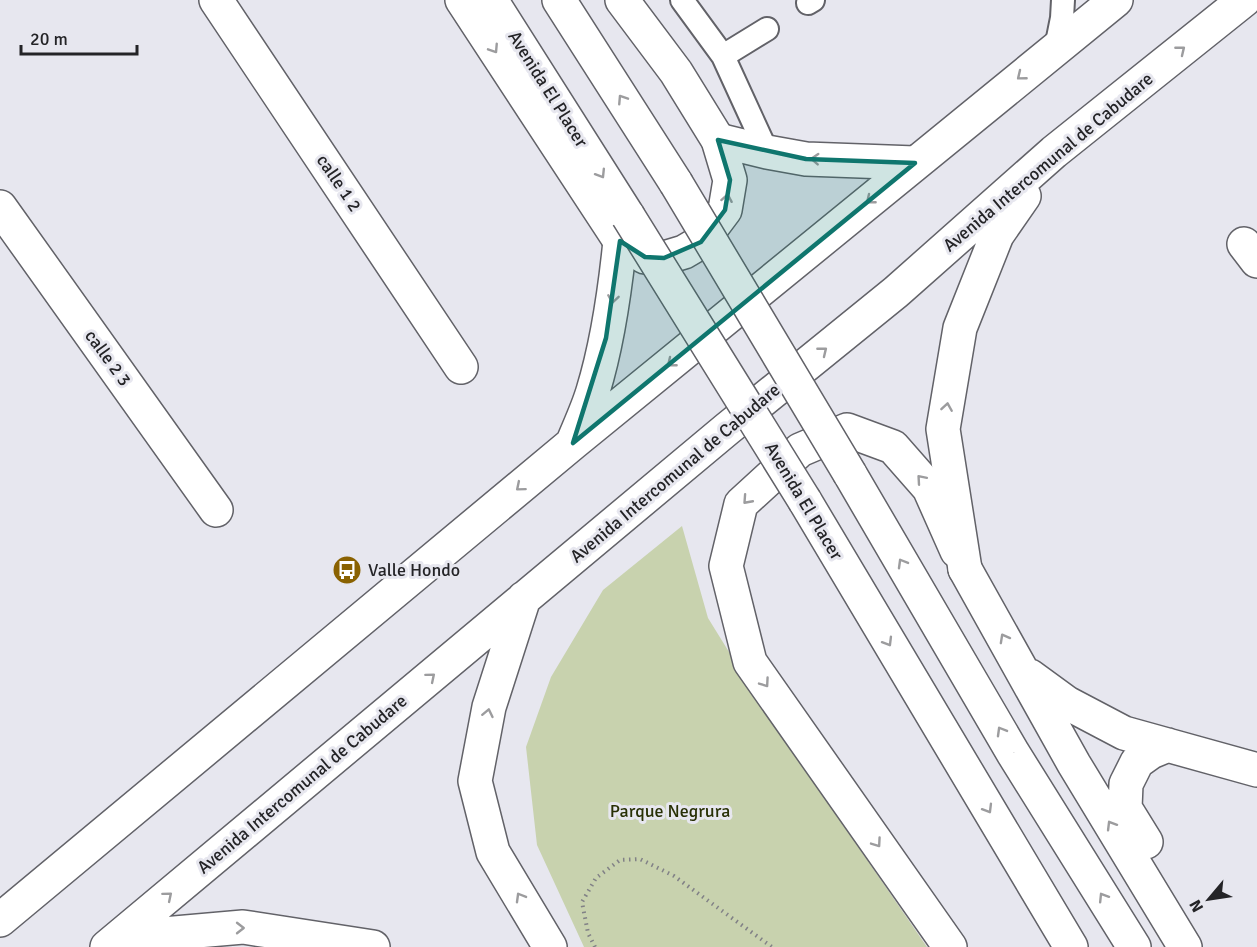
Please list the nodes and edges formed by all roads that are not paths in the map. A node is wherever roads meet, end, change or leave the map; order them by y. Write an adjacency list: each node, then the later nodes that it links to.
1 (216, 0): 19 (main road, calle 1 2)
2 (462, 0): 18 (main road, one-way to 18)
3 (491, 0): 18 (main road, Avenida El Placer, one-way to 18)
4 (559, 0): 33 (main road, one-way to 4, bridge)
5 (622, 0): 13 (main road)
6 (682, 0): 12 (lane)
7 (1063, 0): 11 (lane)
8 (1116, 0): 11 (main road)
9 (1244, 0): 15 (main road, Avenida Intercomunal de Cabudare, one-way to 9)
10 (767, 29): 12 (lane)
11 (1056, 48): 16 (main road, one-way to 16)
12 (723, 57): 14 (lane)
13 (718, 140): 14 (main road); 18 (main road, one-way to 13)
14 (767, 152): 16 (main road, one-way to 14)
15 (1054, 152): 22 (main road, one-way to 15); 23 (main road, Avenida Intercomunal de Cabudare, one-way to 15)
16 (915, 163): 20 (main road, one-way to 20)
17 (0, 207): 21 (main road, calle 2 3)
18 (624, 228): 20 (main road, one-way to 20); 32 (main road, Avenida El Placer, one-way to 32, bridge)
19 (462, 367)
20 (573, 443): 27 (main road, one-way to 27)
21 (216, 510)
22 (965, 569): 24 (main road, one-way to 22); 31 (main road, one-way to 31)
23 (524, 598): 28 (main road, Avenida Intercomunal de Cabudare, one-way to 23); 30 (main road, one-way to 23)
24 (1021, 669): 25 (main road); 34 (main road, one-way to 24)
25 (1168, 745): 26 (main road); 34 (main road)
26 (1257, 770)
27 (0, 920)
28 (113, 942): 29 (main road, one-way to 29)
29 (373, 947)
30 (550, 947)
31 (950, 947)
32 (1071, 947)
33 (1134, 947)
34 (1185, 947)

